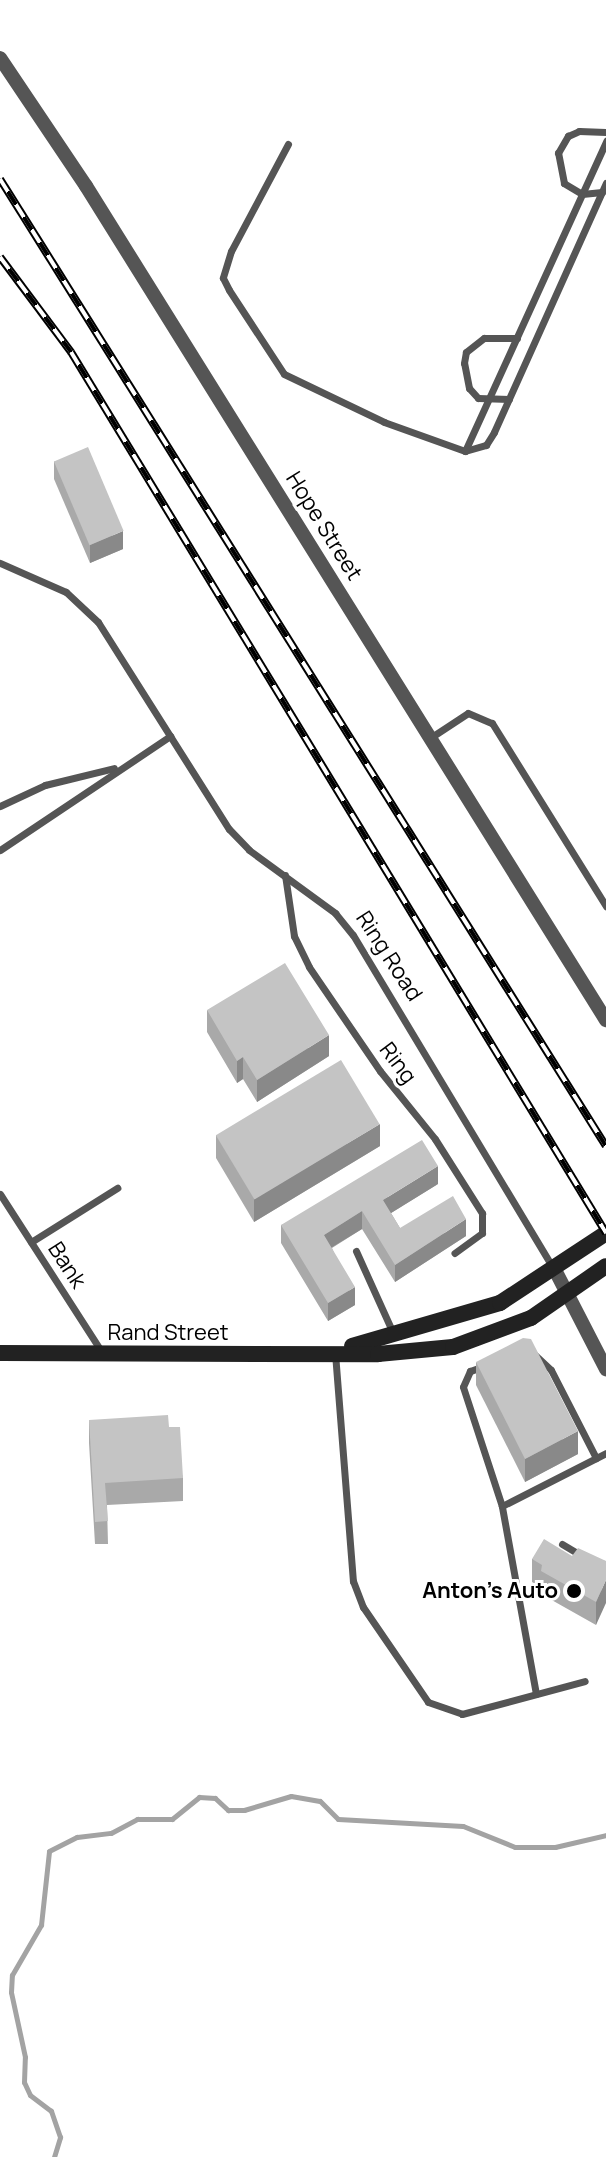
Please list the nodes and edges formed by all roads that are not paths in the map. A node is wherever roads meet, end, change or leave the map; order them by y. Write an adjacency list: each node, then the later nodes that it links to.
1 (0, 58): 15 (street, Hope Street)
2 (606, 132): 6 (lane)
3 (606, 141): 6 (lane)
4 (288, 144): 12 (lane)
5 (604, 188): 6 (lane); 8 (lane)
6 (582, 194): 7 (lane)
7 (532, 303): 8 (lane); 9 (lane)
8 (549, 311): 10 (lane)
9 (517, 338): 11 (lane); 11 (lane)
10 (509, 399): 11 (lane); 12 (lane)
11 (488, 401): 12 (lane)
12 (465, 451)
13 (0, 563): 14 (lane, Ring Road)
14 (170, 736): 16 (lane); 19 (lane, Ring Road)
15 (430, 738): 20 (lane); 21 (street, Hope Street)
16 (120, 766): 17 (lane); 18 (lane)
17 (0, 806)
18 (0, 850)
19 (285, 875): 27 (lane, Ring); 29 (lane, Ring Road)
20 (606, 906)
21 (606, 1020)
22 (117, 1188): 25 (lane)
23 (0, 1194): 25 (lane, Bank)
24 (606, 1233): 29 (street, Rand Street)
25 (31, 1242): 35 (lane, Bank)
26 (356, 1251): 31 (lane)
27 (454, 1253)
28 (606, 1266): 30 (street, Rand Street)
29 (554, 1268): 30 (street, Ring Road); 31 (street, Rand Street)
30 (569, 1293): 32 (street, Rand Street); 37 (street, Ring Road)
31 (395, 1336): 32 (street, Rand Street)
32 (335, 1351): 35 (street, Rand Street); 44 (lane)
33 (0, 1353): 35 (street, Rand Street)
34 (525, 1353): 39 (lane)
35 (103, 1354)
36 (498, 1362): 40 (lane)
37 (606, 1369)
38 (606, 1453): 39 (lane)
39 (596, 1458): 40 (lane)
40 (502, 1506): 44 (lane)
41 (562, 1544): 42 (lane)
42 (596, 1565)
43 (585, 1681): 44 (lane)
44 (536, 1694)

